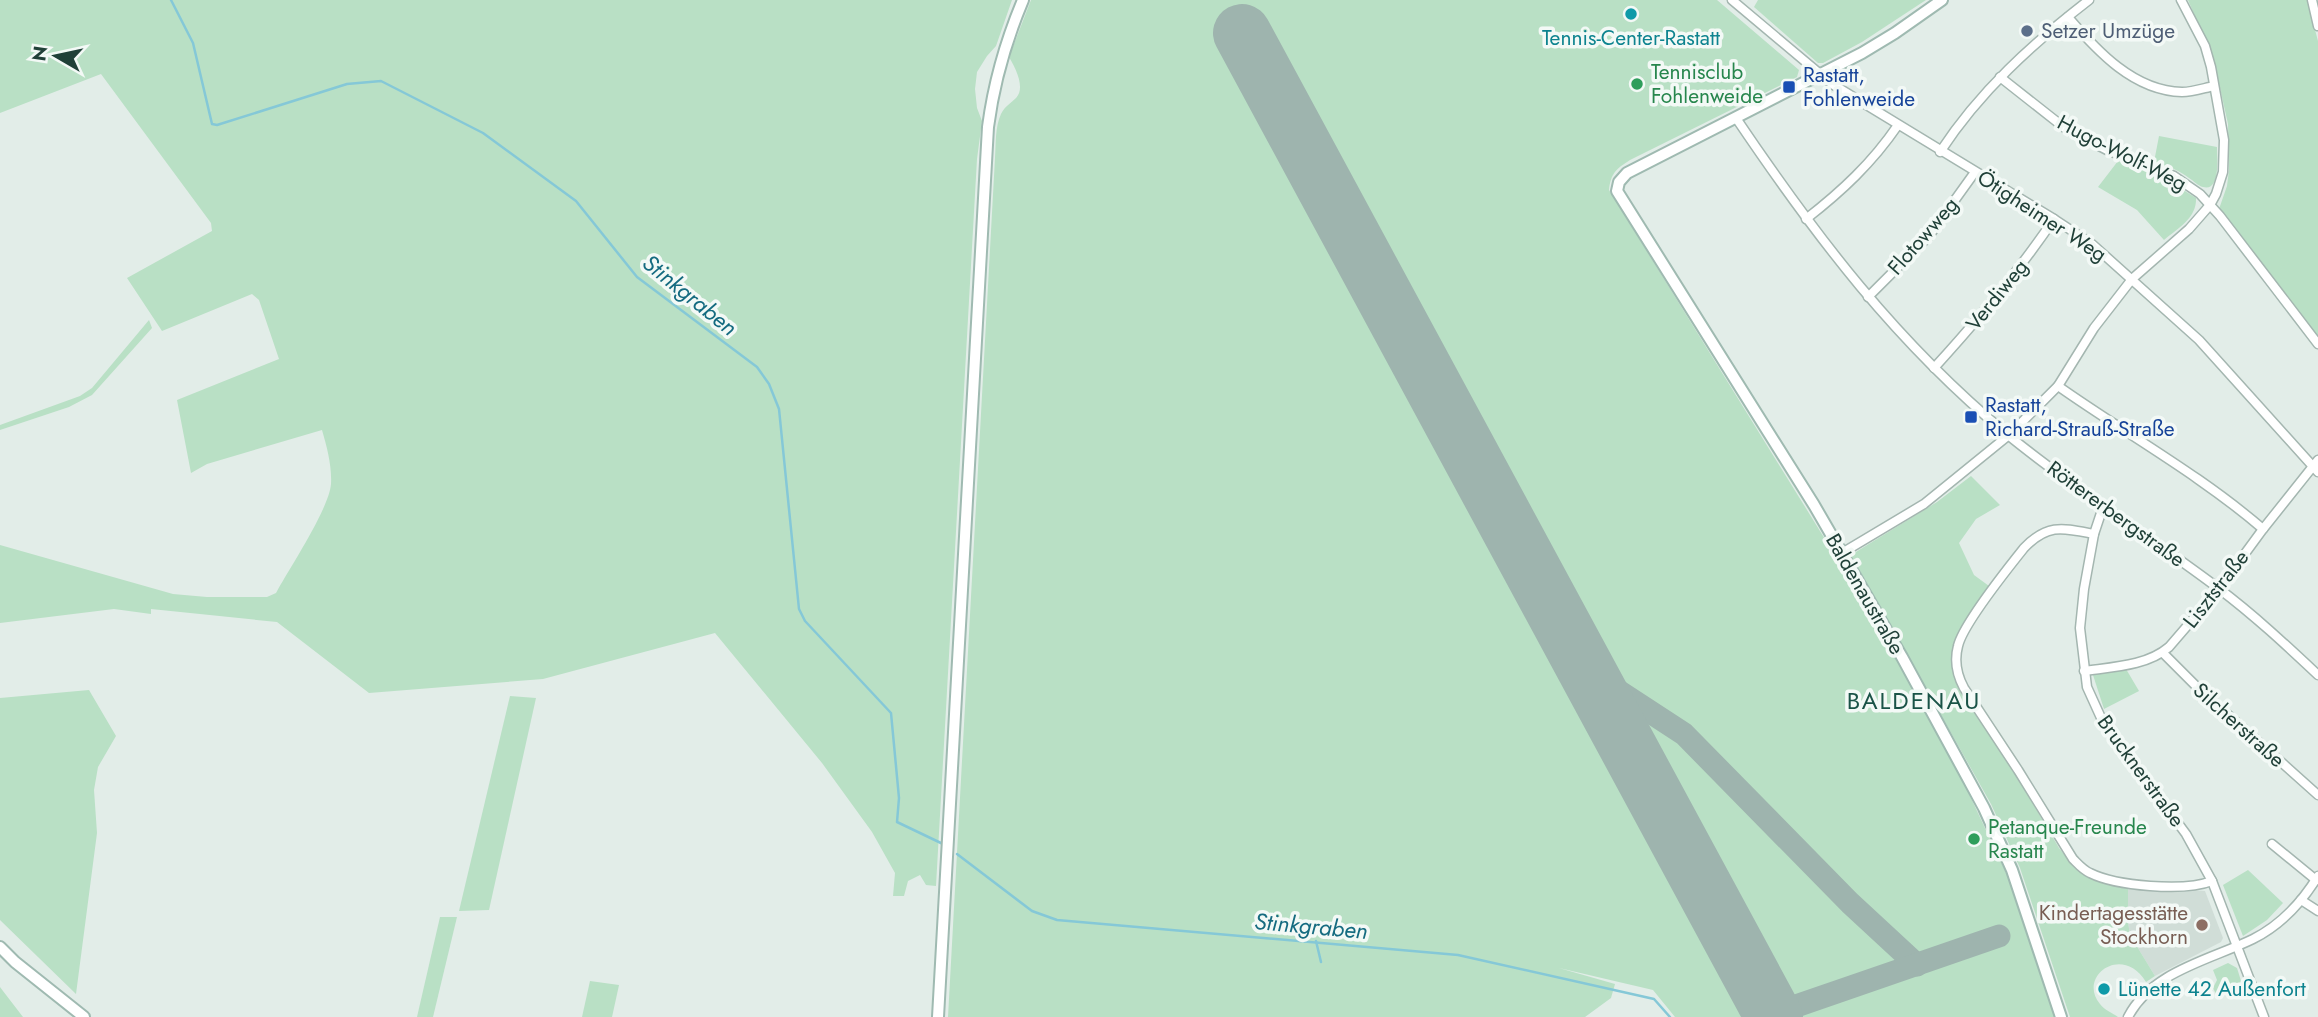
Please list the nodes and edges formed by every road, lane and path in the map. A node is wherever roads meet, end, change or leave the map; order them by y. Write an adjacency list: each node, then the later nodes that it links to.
1 (1023, 0): 43 (street)
2 (1732, 0): 9 (street, Ötigheimer Weg)
3 (1942, 0): 9 (street)
4 (2089, 0): 7 (street)
5 (2181, 0): 11 (street)
6 (2312, 0): 8 (street)
7 (2068, 17): 10 (street); 11 (street)
8 (2318, 26)
9 (1820, 76): 12 (street); 13 (street, Ötigheimer Weg)
10 (2000, 76): 14 (street); 16 (street, Hugo-Wolf-Weg)
11 (2214, 86): 16 (street)
12 (1736, 118): 17 (street, Röttererbergstraße); 29 (street, Baldenaustraße)
13 (1898, 125): 14 (street, Ötigheimer Weg); 17 (street)
14 (1940, 152): 15 (street, Ötigheimer Weg)
15 (1975, 172): 18 (street, Ötigheimer Weg); 20 (street, Flotowweg)
16 (2210, 205): 19 (street); 21 (street, Hugo-Wolf-Weg)
17 (1806, 219): 20 (street, Röttererbergstraße)
18 (2054, 219): 19 (street, Ötigheimer Weg); 22 (street, Verdiweg)
19 (2132, 279): 23 (street); 25 (street, Ötigheimer Weg)
20 (1868, 297): 22 (street, Röttererbergstraße)
21 (2318, 344)
22 (1934, 368): 24 (street, Röttererbergstraße)
23 (2058, 386): 24 (street); 27 (street)
24 (2009, 435): 26 (street, Röttererbergstraße); 29 (street)
25 (2316, 466): 27 (street, Lisztstraße)
26 (2103, 507): 28 (street, Brucknerstraße); 30 (street, Röttererbergstraße)
27 (2263, 529): 30 (street, Lisztstraße)
28 (2094, 534): 32 (street, Brucknerstraße); 37 (street)
29 (1842, 554): 44 (street, Baldenaustraße)
30 (2219, 589): 31 (street, Lisztstraße); 33 (street, Röttererbergstraße)
31 (2163, 653): 32 (street); 34 (street, Silcherstraße)
32 (2084, 671): 37 (street, Brucknerstraße)
33 (2318, 676)
34 (2318, 795)
35 (2273, 844): 36 (street)
36 (2317, 878): 38 (street)
37 (2212, 881): 40 (street, Brucknerstraße)
38 (2301, 900): 39 (street); 40 (street)
39 (2318, 911)
40 (2235, 946): 45 (street); 46 (street, Brucknerstraße)
41 (0, 947): 42 (street)
42 (84, 1017)
43 (938, 1017)
44 (2061, 1017)
45 (2128, 1017)
46 (2263, 1017)

